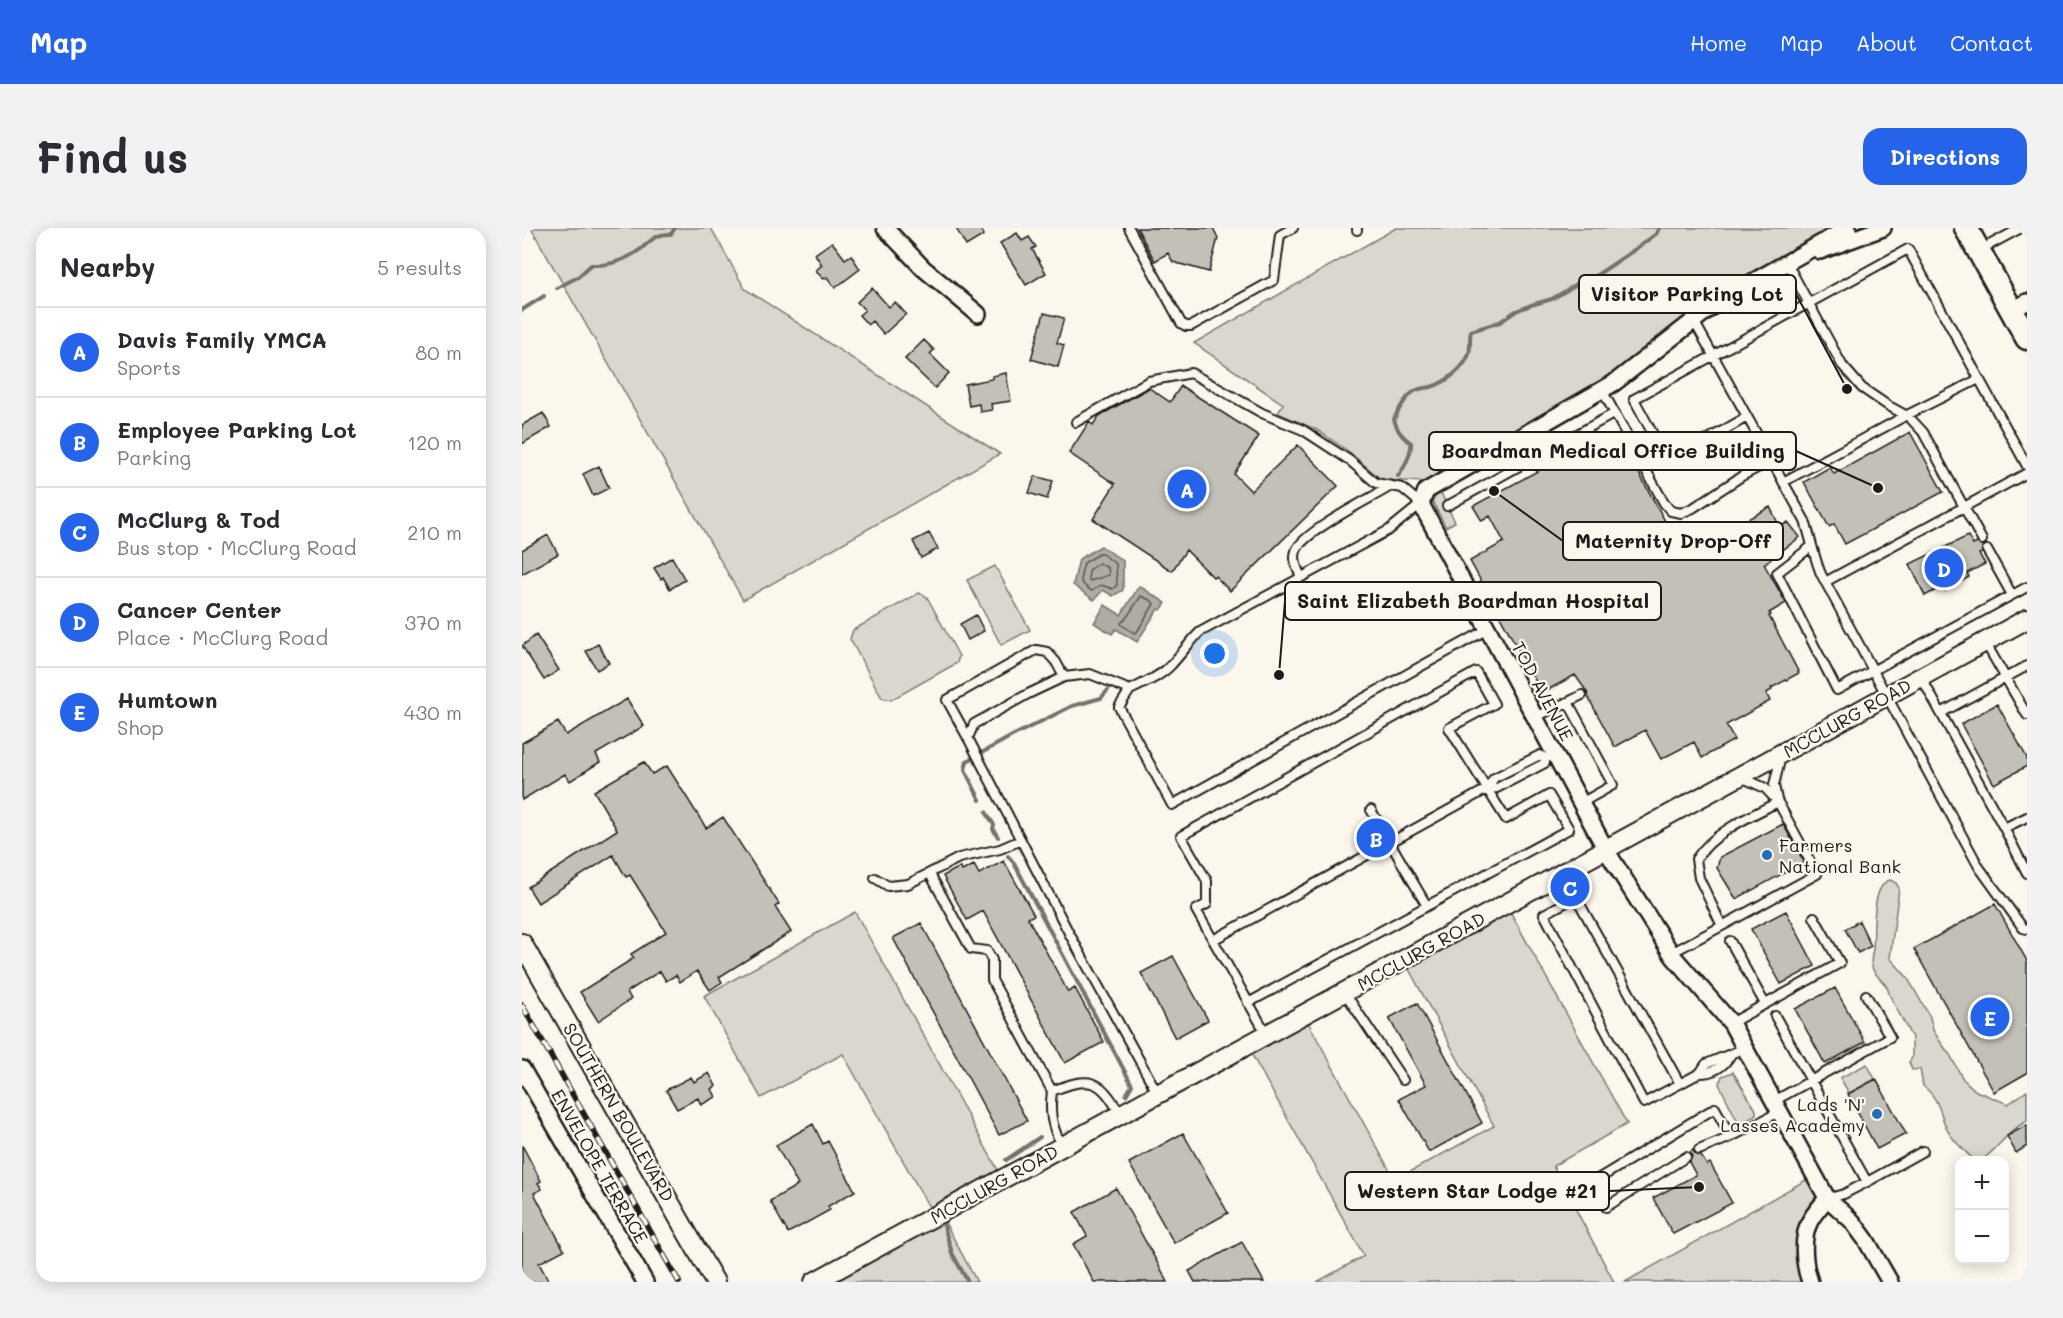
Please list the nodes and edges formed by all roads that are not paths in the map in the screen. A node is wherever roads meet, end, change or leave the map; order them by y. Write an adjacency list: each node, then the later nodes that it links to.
1 (885, 228): 13 (street)
2 (1129, 228): 8 (lane)
3 (1293, 228): 8 (lane)
4 (1848, 228): 10 (street)
5 (1883, 228): 10 (street)
6 (1965, 228): 9 (main road)
7 (2017, 229): 9 (lane)
8 (1278, 232)
9 (1978, 251): 12 (main road)
10 (1792, 261): 11 (lane); 14 (street)
11 (1808, 304): 16 (lane); 17 (lane); 20 (lane)
12 (2019, 306): 15 (main road)
13 (978, 314)
14 (1694, 321): 16 (lane); 18 (street)
15 (2027, 338)
16 (1713, 356): 21 (lane); 21 (lane)
17 (1979, 379): 20 (lane); 26 (lane)
18 (1602, 390): 19 (lane); 23 (street)
19 (1615, 413): 24 (lane); 25 (lane)
20 (1907, 415): 28 (lane); 32 (lane)
21 (1747, 417): 25 (lane)
22 (1076, 422): 29 (lane)
23 (1520, 437): 24 (lane); 30 (street)
24 (1532, 459): 31 (lane)
25 (1771, 461): 28 (lane)
26 (2027, 466)
27 (2027, 473): 32 (lane)
28 (1783, 482): 34 (lane)
29 (1391, 486): 30 (lane); 36 (lane)
30 (1421, 504): 36 (lane); 41 (street, TOD AVENUE)
31 (1447, 506)
32 (1964, 506): 33 (lane); 37 (lane)
33 (1982, 540)
34 (1812, 546): 37 (lane); 44 (lane)
35 (1987, 550): 39 (lane)
36 (1301, 577): 48 (lane)
37 (1825, 582): 44 (lane)
38 (2027, 587): 39 (lane)
39 (2012, 595): 44 (lane)
40 (2025, 624): 42 (street, MCCLURG ROAD)
41 (1488, 630): 48 (lane); 54 (street, TOD AVENUE)
42 (1985, 642): 46 (street, MCCLURG ROAD); 47 (lane)
43 (2027, 666): 47 (lane)
44 (1873, 671): 50 (lane)
45 (1064, 677): 48 (lane); 55 (lane); 55 (lane)
46 (1921, 677): 50 (street, MCCLURG ROAD); 52 (lane)
47 (2006, 678): 52 (lane); 53 (lane)
48 (1131, 690)
49 (1582, 695): 51 (lane)
50 (1886, 696): 56 (street, MCCLURG ROAD); 74 (lane)
51 (1568, 702): 54 (lane); 61 (lane)
52 (1941, 713): 64 (lane)
53 (2027, 716)
54 (1535, 717): 57 (street, TOD AVENUE)
55 (968, 738): 65 (lane)
56 (1781, 754): 58 (street, MCCLURG ROAD); 60 (lane)
57 (1550, 756): 59 (lane); 61 (street, TOD AVENUE)
58 (1740, 776): 60 (lane); 67 (street, MCCLURG ROAD)
59 (1487, 789): 66 (lane); 71 (lane); 75 (lane)
60 (1778, 802): 73 (lane); 73 (lane)
61 (1581, 803): 67 (street, TOD AVENUE)
62 (1371, 810): 66 (lane)
63 (2027, 817): 64 (lane)
64 (2004, 828): 68 (lane)
65 (1021, 840): 69 (lane); 92 (lane)
66 (1390, 843): 71 (lane); 75 (lane)
67 (1606, 850): 78 (street, TOD AVENUE); 79 (street, MCCLURG ROAD)
68 (2027, 873)
69 (930, 874): 70 (lane); 91 (lane)
70 (875, 878)
71 (1426, 906): 81 (lane)
72 (1814, 917): 82 (lane)
73 (1722, 926): 78 (lane)
74 (2027, 929)
75 (1213, 940): 81 (lane)
76 (1730, 940): 82 (lane)
77 (522, 943): 103 (street, SOUTHERN BOULEVARD)
78 (1671, 953): 84 (street, TOD AVENUE)
79 (1345, 993): 85 (street, MCCLURG ROAD); 88 (lane)
80 (1866, 994): 89 (lane)
81 (1248, 1002): 85 (lane)
82 (1765, 1004): 84 (lane)
83 (1775, 1016): 89 (lane)
84 (1731, 1023): 86 (street, TOD AVENUE)
85 (1267, 1035): 92 (street, MCCLURG ROAD)
86 (1745, 1048): 90 (lane); 93 (street, TOD AVENUE)
87 (522, 1069): 102 (street, ENVELOPE TERRACE)
88 (1403, 1080)
89 (1811, 1081): 93 (lane); 100 (lane)
90 (1680, 1084): 90 (lane)
91 (1053, 1091): 94 (lane); 96 (lane)
92 (1158, 1094): 94 (street, MCCLURG ROAD)
93 (1776, 1106): 95 (lane); 101 (street, TOD AVENUE)
94 (1120, 1115): 96 (street, MCCLURG ROAD)
95 (1731, 1137): 97 (lane); 99 (lane)
96 (1062, 1147): 104 (street, MCCLURG ROAD)
97 (1699, 1150)
98 (1923, 1151): 100 (lane)
99 (1686, 1157)
100 (1867, 1182): 101 (lane)
101 (1827, 1198): 105 (street); 106 (street, TOD AVENUE)
102 (645, 1282)
103 (715, 1282)
104 (814, 1282)
105 (1810, 1282)
106 (1890, 1282)

